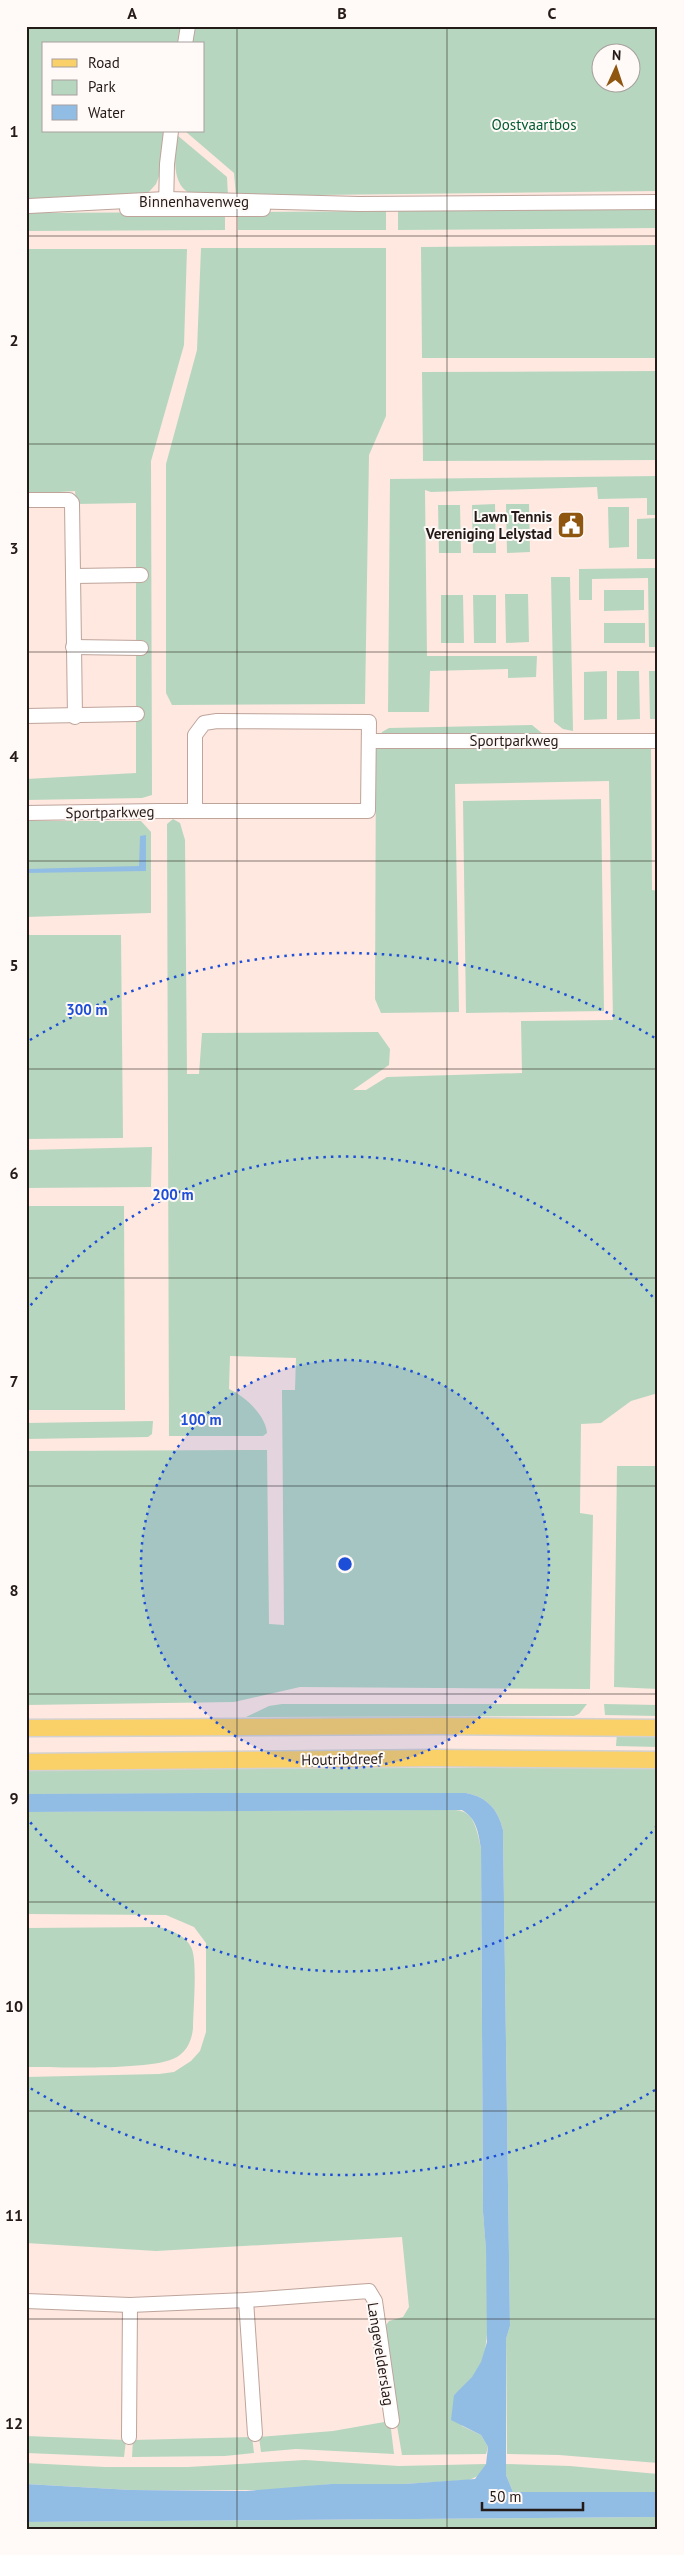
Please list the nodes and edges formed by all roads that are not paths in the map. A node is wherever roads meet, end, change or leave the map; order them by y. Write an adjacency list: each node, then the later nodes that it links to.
1 (188, 26): 2 (street)
2 (185, 42)
3 (171, 132): 5 (street)
4 (658, 202): 5 (street, Binnenhavenweg)
5 (166, 205): 6 (street, Binnenhavenweg)
6 (27, 206)
7 (26, 500): 9 (street)
8 (141, 575): 9 (street)
9 (74, 576): 10 (street)
10 (73, 647): 11 (street); 14 (street)
11 (141, 648)
12 (137, 714): 14 (street)
13 (26, 716): 14 (street)
14 (75, 717)
15 (658, 740): 16 (street, Sportparkweg)
16 (370, 741): 17 (street, Sportparkweg); 17 (street, Sportparkweg)
17 (194, 811): 18 (street, Sportparkweg)
18 (26, 813)
19 (26, 1728): 20 (main road)
20 (658, 1728)
21 (658, 1760): 22 (main road, Houtribdreef)
22 (26, 1762)
23 (246, 2300): 25 (street, Langevelderslag); 26 (street, Langevelderslag); 27 (street)
24 (26, 2301): 25 (street, Langevelderslag)
25 (130, 2305): 28 (street)
26 (392, 2420)
27 (255, 2434)
28 (129, 2437)

